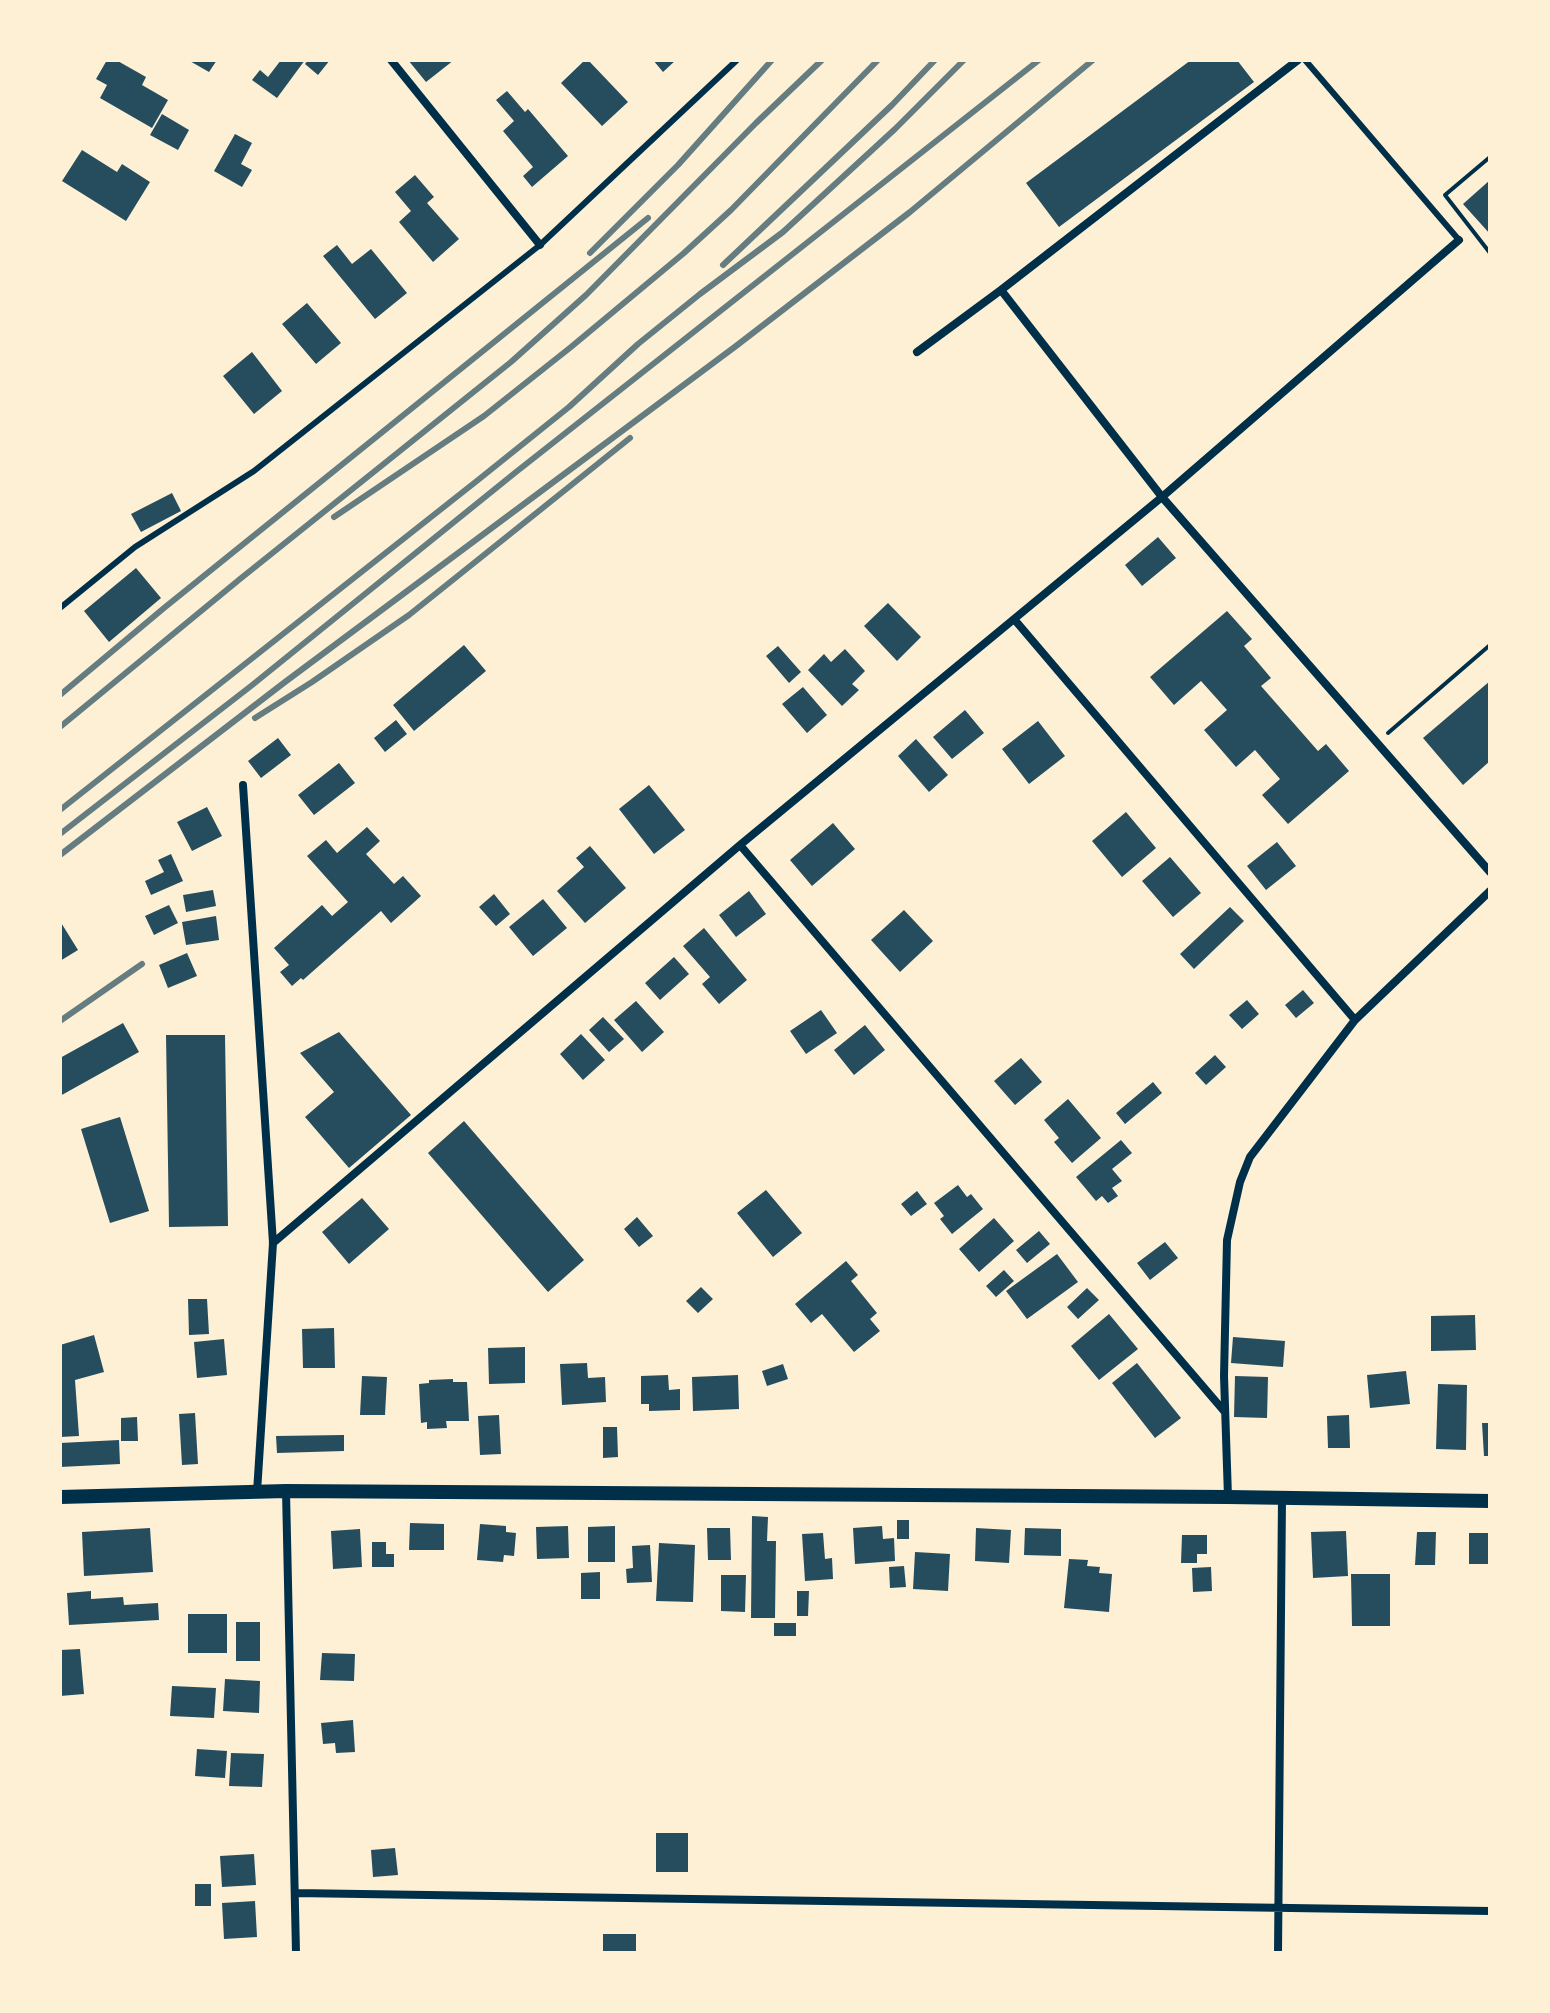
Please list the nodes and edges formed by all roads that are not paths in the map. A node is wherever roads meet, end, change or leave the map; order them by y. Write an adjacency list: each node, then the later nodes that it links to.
1 (391, 60): 6 (street)
2 (737, 60): 6 (lane)
3 (1298, 60): 7 (street)
4 (1305, 60): 5 (lane)
5 (1459, 240): 9 (street)
6 (540, 245): 10 (lane)
7 (1001, 290): 8 (street); 9 (street)
8 (917, 352)
9 (1162, 497): 11 (street); 14 (street)
10 (60, 608)
11 (1014, 619): 13 (street); 16 (street)
12 (243, 785): 17 (street)
13 (740, 845): 17 (street); 18 (street)
14 (1490, 872)
15 (1490, 891): 16 (street)
16 (1355, 1020): 18 (street)
17 (273, 1243): 20 (street)
18 (1224, 1411): 22 (street)
19 (286, 1491): 20 (street); 22 (street); 25 (street)
20 (257, 1492): 21 (street)
21 (60, 1497)
22 (1228, 1497): 23 (street)
23 (1282, 1498): 24 (street); 26 (street)
24 (1490, 1501)
25 (295, 1893): 26 (street); 28 (street)
26 (1279, 1908): 27 (street); 29 (street)
27 (1490, 1911)
28 (296, 1953)
29 (1278, 1953)

